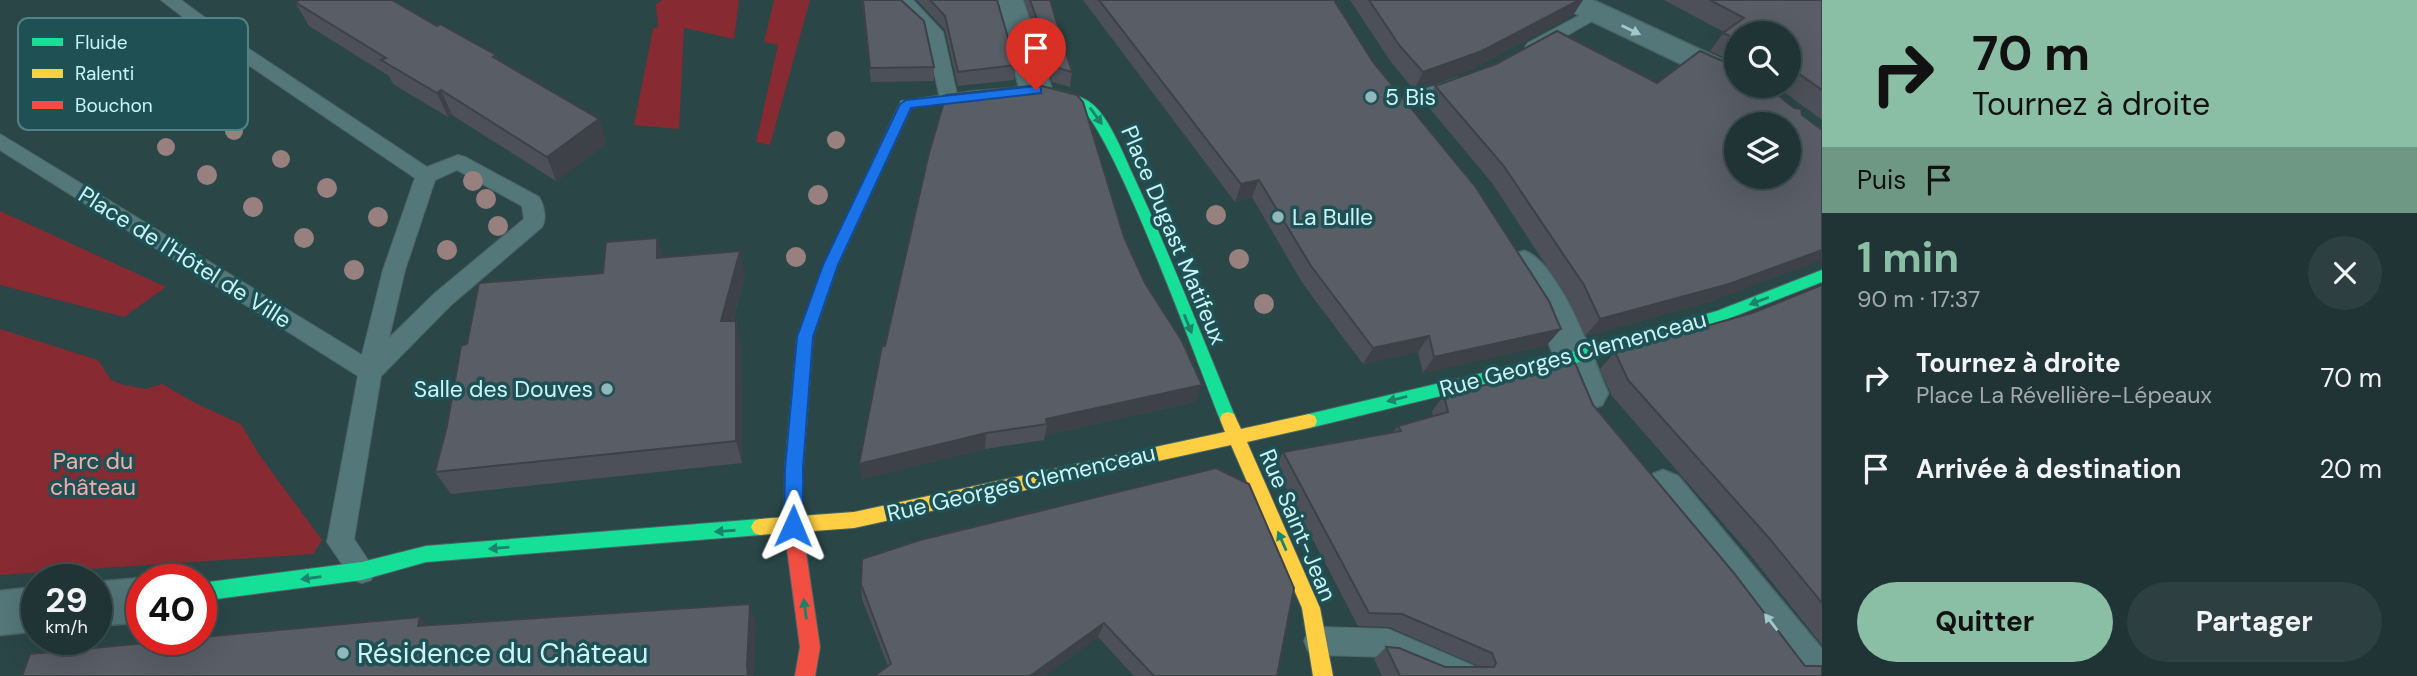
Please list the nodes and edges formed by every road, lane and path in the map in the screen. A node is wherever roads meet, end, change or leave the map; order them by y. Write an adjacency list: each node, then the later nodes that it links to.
1 (170, 0): 5 (lane)
2 (904, 0): 12 (lane)
3 (1009, 0): 10 (street)
4 (1583, 6): 7 (lane); 8 (street, one-way to 8)
5 (194, 18)
6 (248, 56): 15 (lane)
7 (1515, 56)
8 (1724, 74)
9 (1479, 75): 11 (lane)
10 (1036, 90): 12 (street); 20 (street, Place Dugast Matifeux, one-way to 20)
11 (1396, 92): 13 (street)
12 (949, 99): 21 (street)
13 (1429, 133)
14 (0, 141): 19 (lane, Place de l'Hôtel de Ville)
15 (426, 176): 19 (lane); 19 (lane)
16 (1506, 237): 18 (street)
17 (1822, 276): 18 (street, Rue Georges Clemenceau, one-way to 18)
18 (1572, 358): 20 (street, Rue Georges Clemenceau, one-way to 20); 30 (street, one-way to 18)
19 (370, 372): 22 (lane)
20 (1236, 435): 21 (street, Rue Georges Clemenceau); 26 (street, Rue Saint-Jean, one-way to 20)
21 (793, 526): 22 (street, Rue Georges Clemenceau, one-way to 22); 27 (street, one-way to 21)
22 (362, 571): 23 (street, Rue Georges Clemenceau, one-way to 23)
23 (217, 590)
24 (21, 611): 25 (street)
25 (0, 613)
26 (1318, 641): 28 (street, Rue Saint-Jean); 29 (lane)
27 (805, 676)
28 (1323, 676)
29 (1464, 676)
30 (1813, 676)

